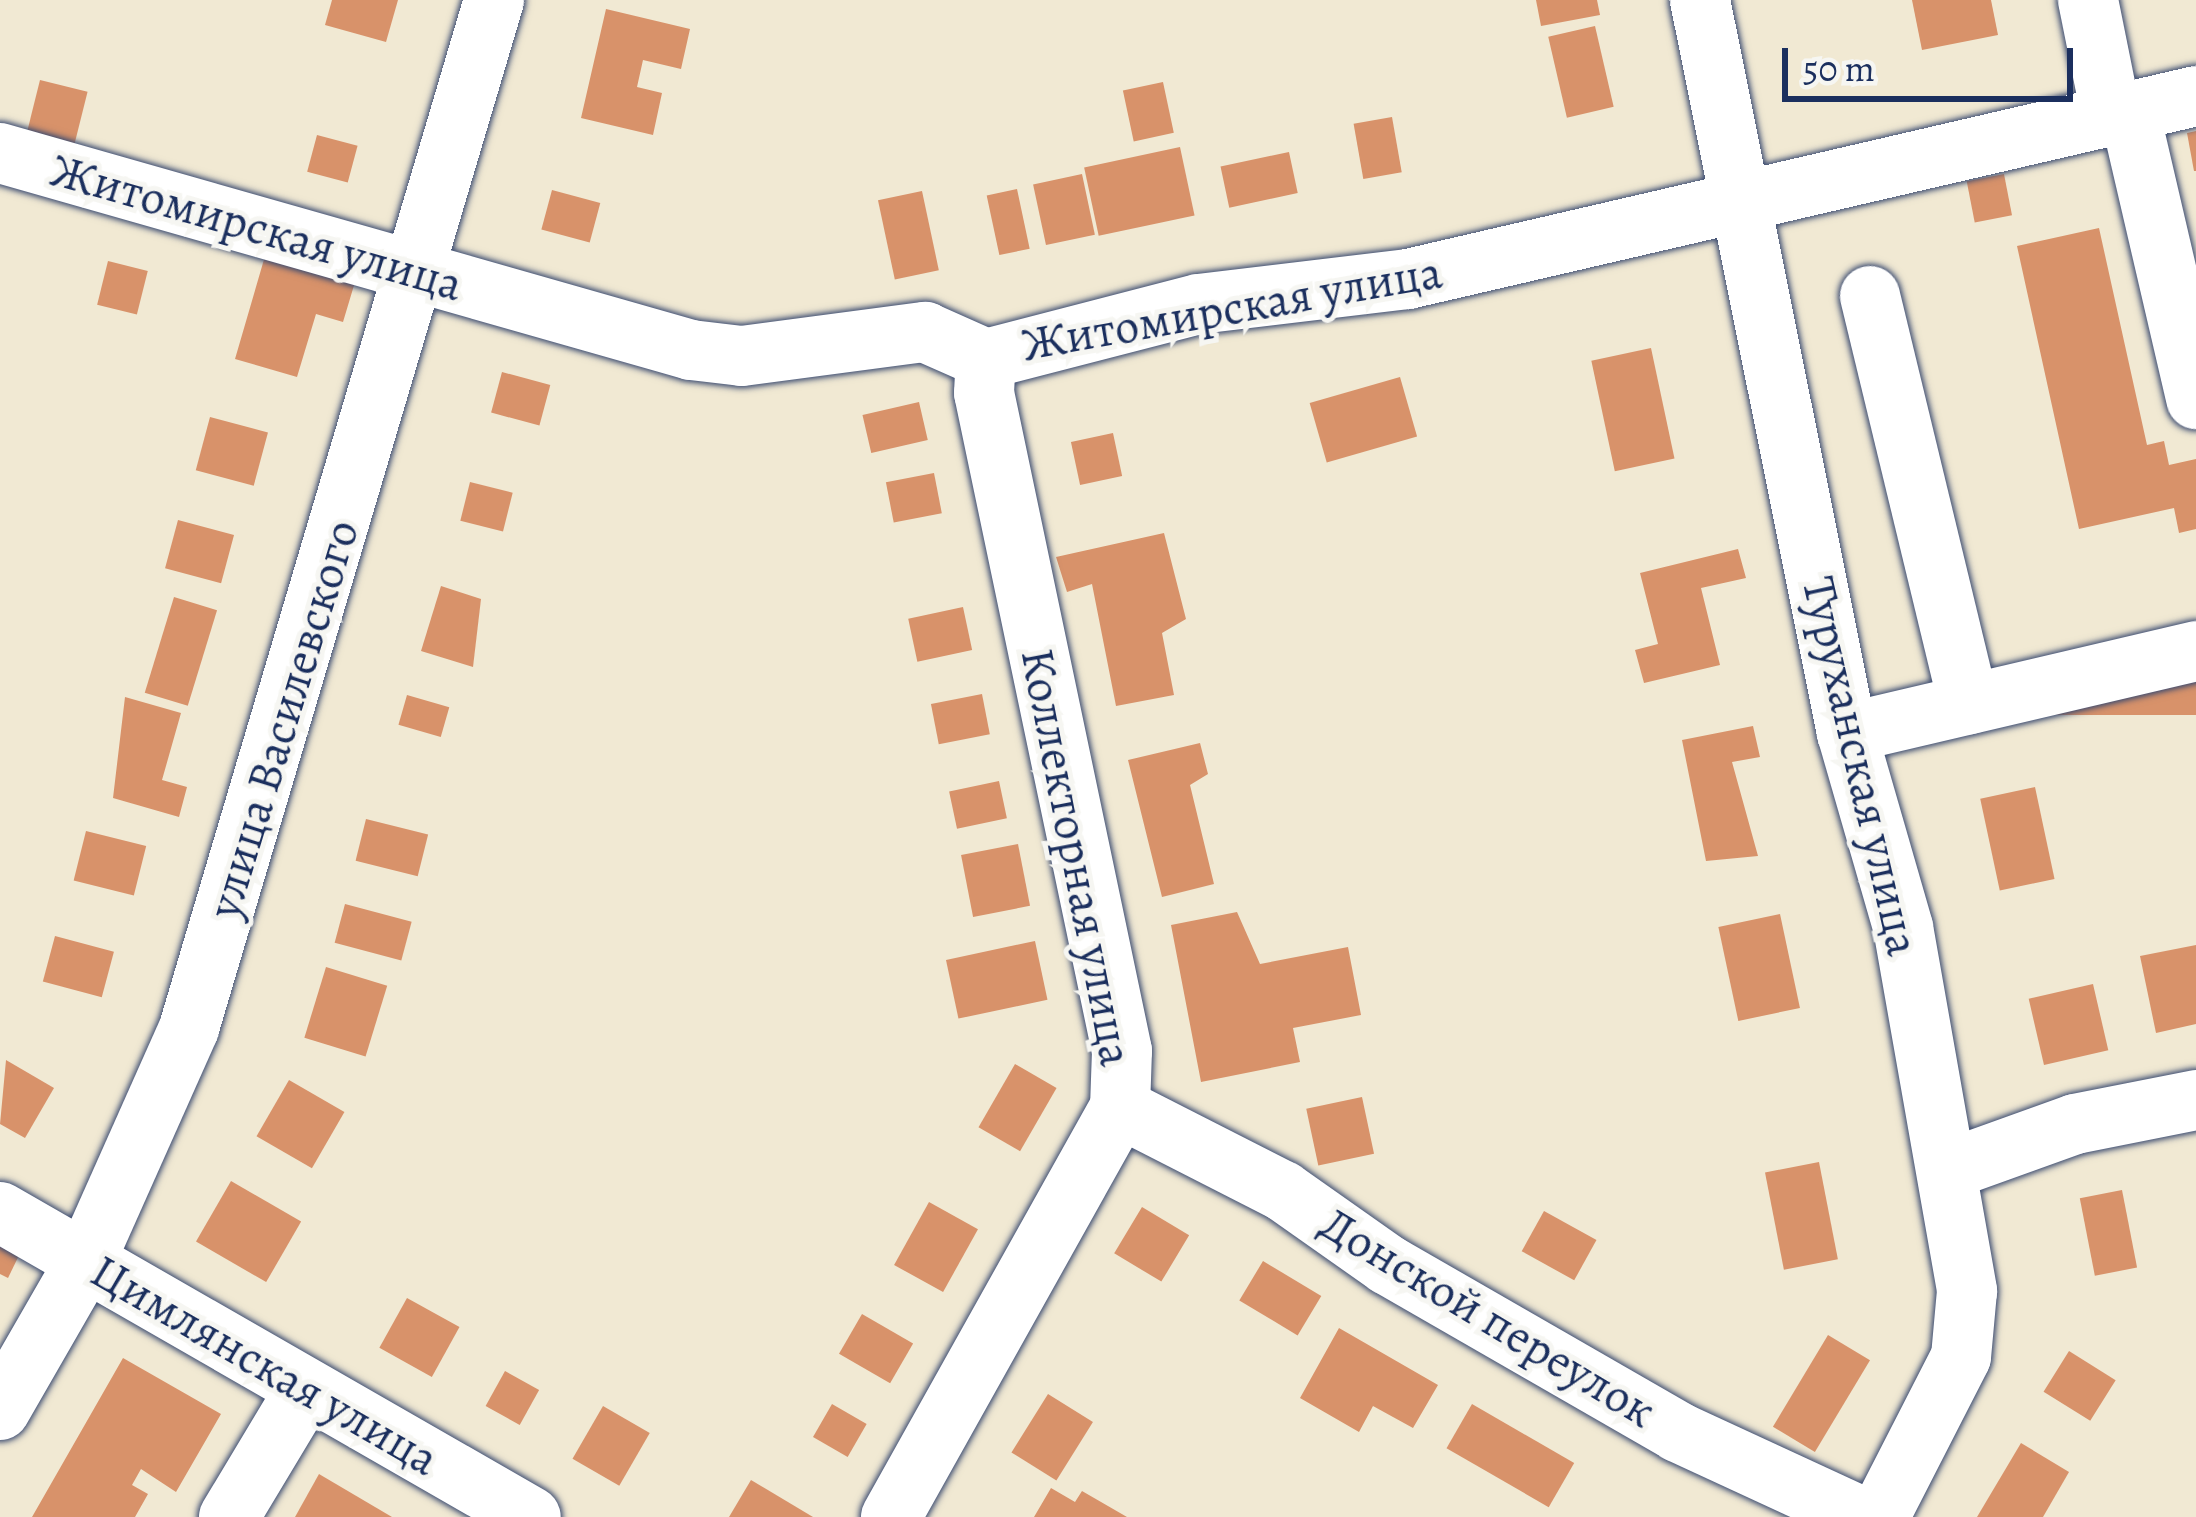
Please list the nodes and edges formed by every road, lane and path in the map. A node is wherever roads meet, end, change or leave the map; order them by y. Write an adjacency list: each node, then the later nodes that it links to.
1 (494, 0): 9 (street, улица Василевского)
2 (1700, 0): 8 (street, Туруханская улица)
3 (2089, 0): 5 (street)
4 (2196, 96): 5 (street, Житомирская улица)
5 (2120, 112): 7 (street); 8 (street, Житомирская улица)
6 (0, 153): 9 (street, Житомирская улица)
7 (2172, 188): 12 (street)
8 (1737, 199): 11 (street, Житомирская улица); 15 (street, Туруханская улица)
9 (415, 272): 11 (street, Житомирская улица); 20 (street, улица Василевского)
10 (1870, 296): 14 (street)
11 (986, 359): 17 (street, Коллекторная улица)
12 (2196, 400)
13 (2196, 651): 14 (street)
14 (1969, 704): 15 (street)
15 (1846, 733): 18 (street, Туруханская улица)
16 (2196, 1100): 18 (street)
17 (1120, 1108): 25 (street, Коллекторная улица); 26 (street, Донской переулок)
18 (1950, 1169): 27 (street, Туруханская улица)
19 (0, 1212): 20 (street, Цимлянская улица)
20 (86, 1262): 21 (street, Цимлянская улица); 22 (street, улица Василевского)
21 (306, 1389): 23 (street); 24 (street, Цимлянская улица)
22 (0, 1410)
23 (229, 1517)
24 (531, 1517)
25 (891, 1517)
26 (1862, 1517)
27 (1879, 1517)

